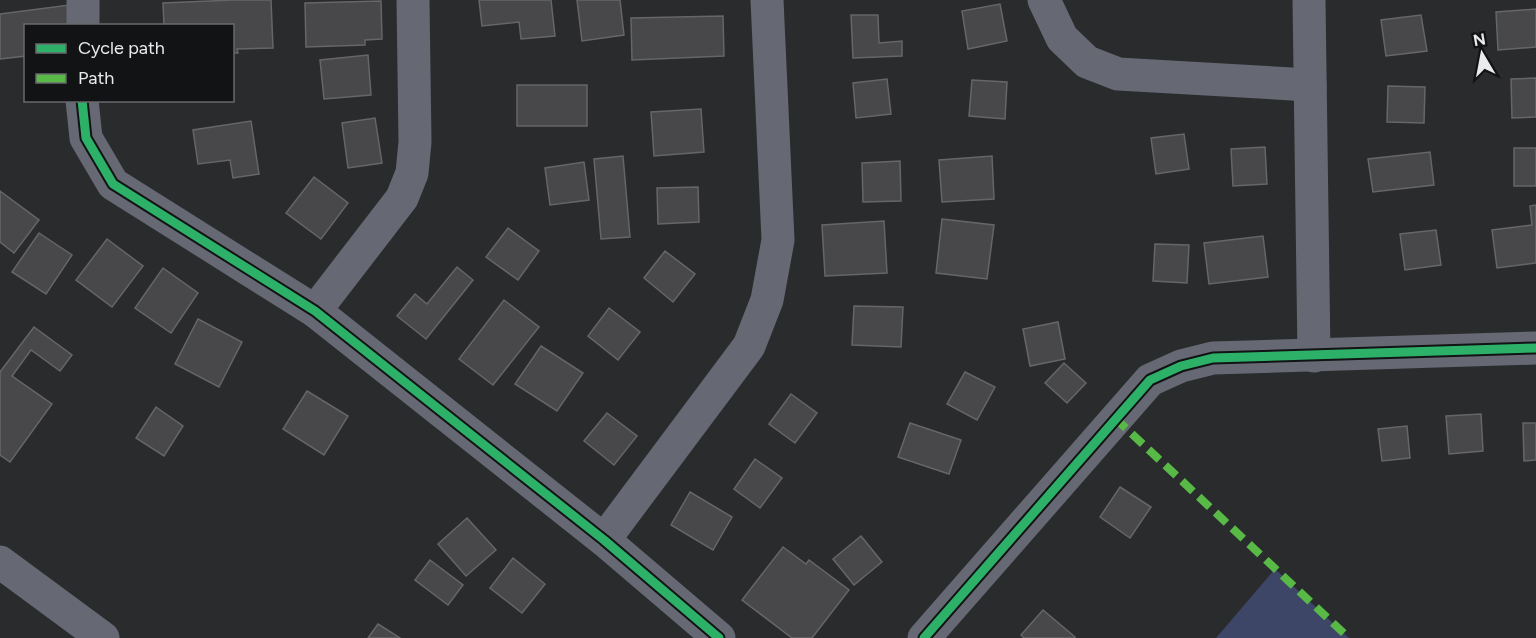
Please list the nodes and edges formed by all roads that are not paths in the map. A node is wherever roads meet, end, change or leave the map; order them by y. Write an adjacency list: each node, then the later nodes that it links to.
1 (83, 0): 6 (street)
2 (413, 0): 9 (street)
3 (767, 0): 12 (street)
4 (1044, 0): 7 (street)
5 (1310, 0): 7 (street)
6 (83, 24)
7 (1310, 85): 11 (street)
8 (82, 102): 9 (street)
9 (315, 311): 12 (street)
10 (1536, 348): 11 (street)
11 (1314, 356): 16 (street)
12 (604, 540): 15 (street)
13 (0, 562): 14 (street)
14 (103, 638)
15 (719, 638)
16 (924, 638)

